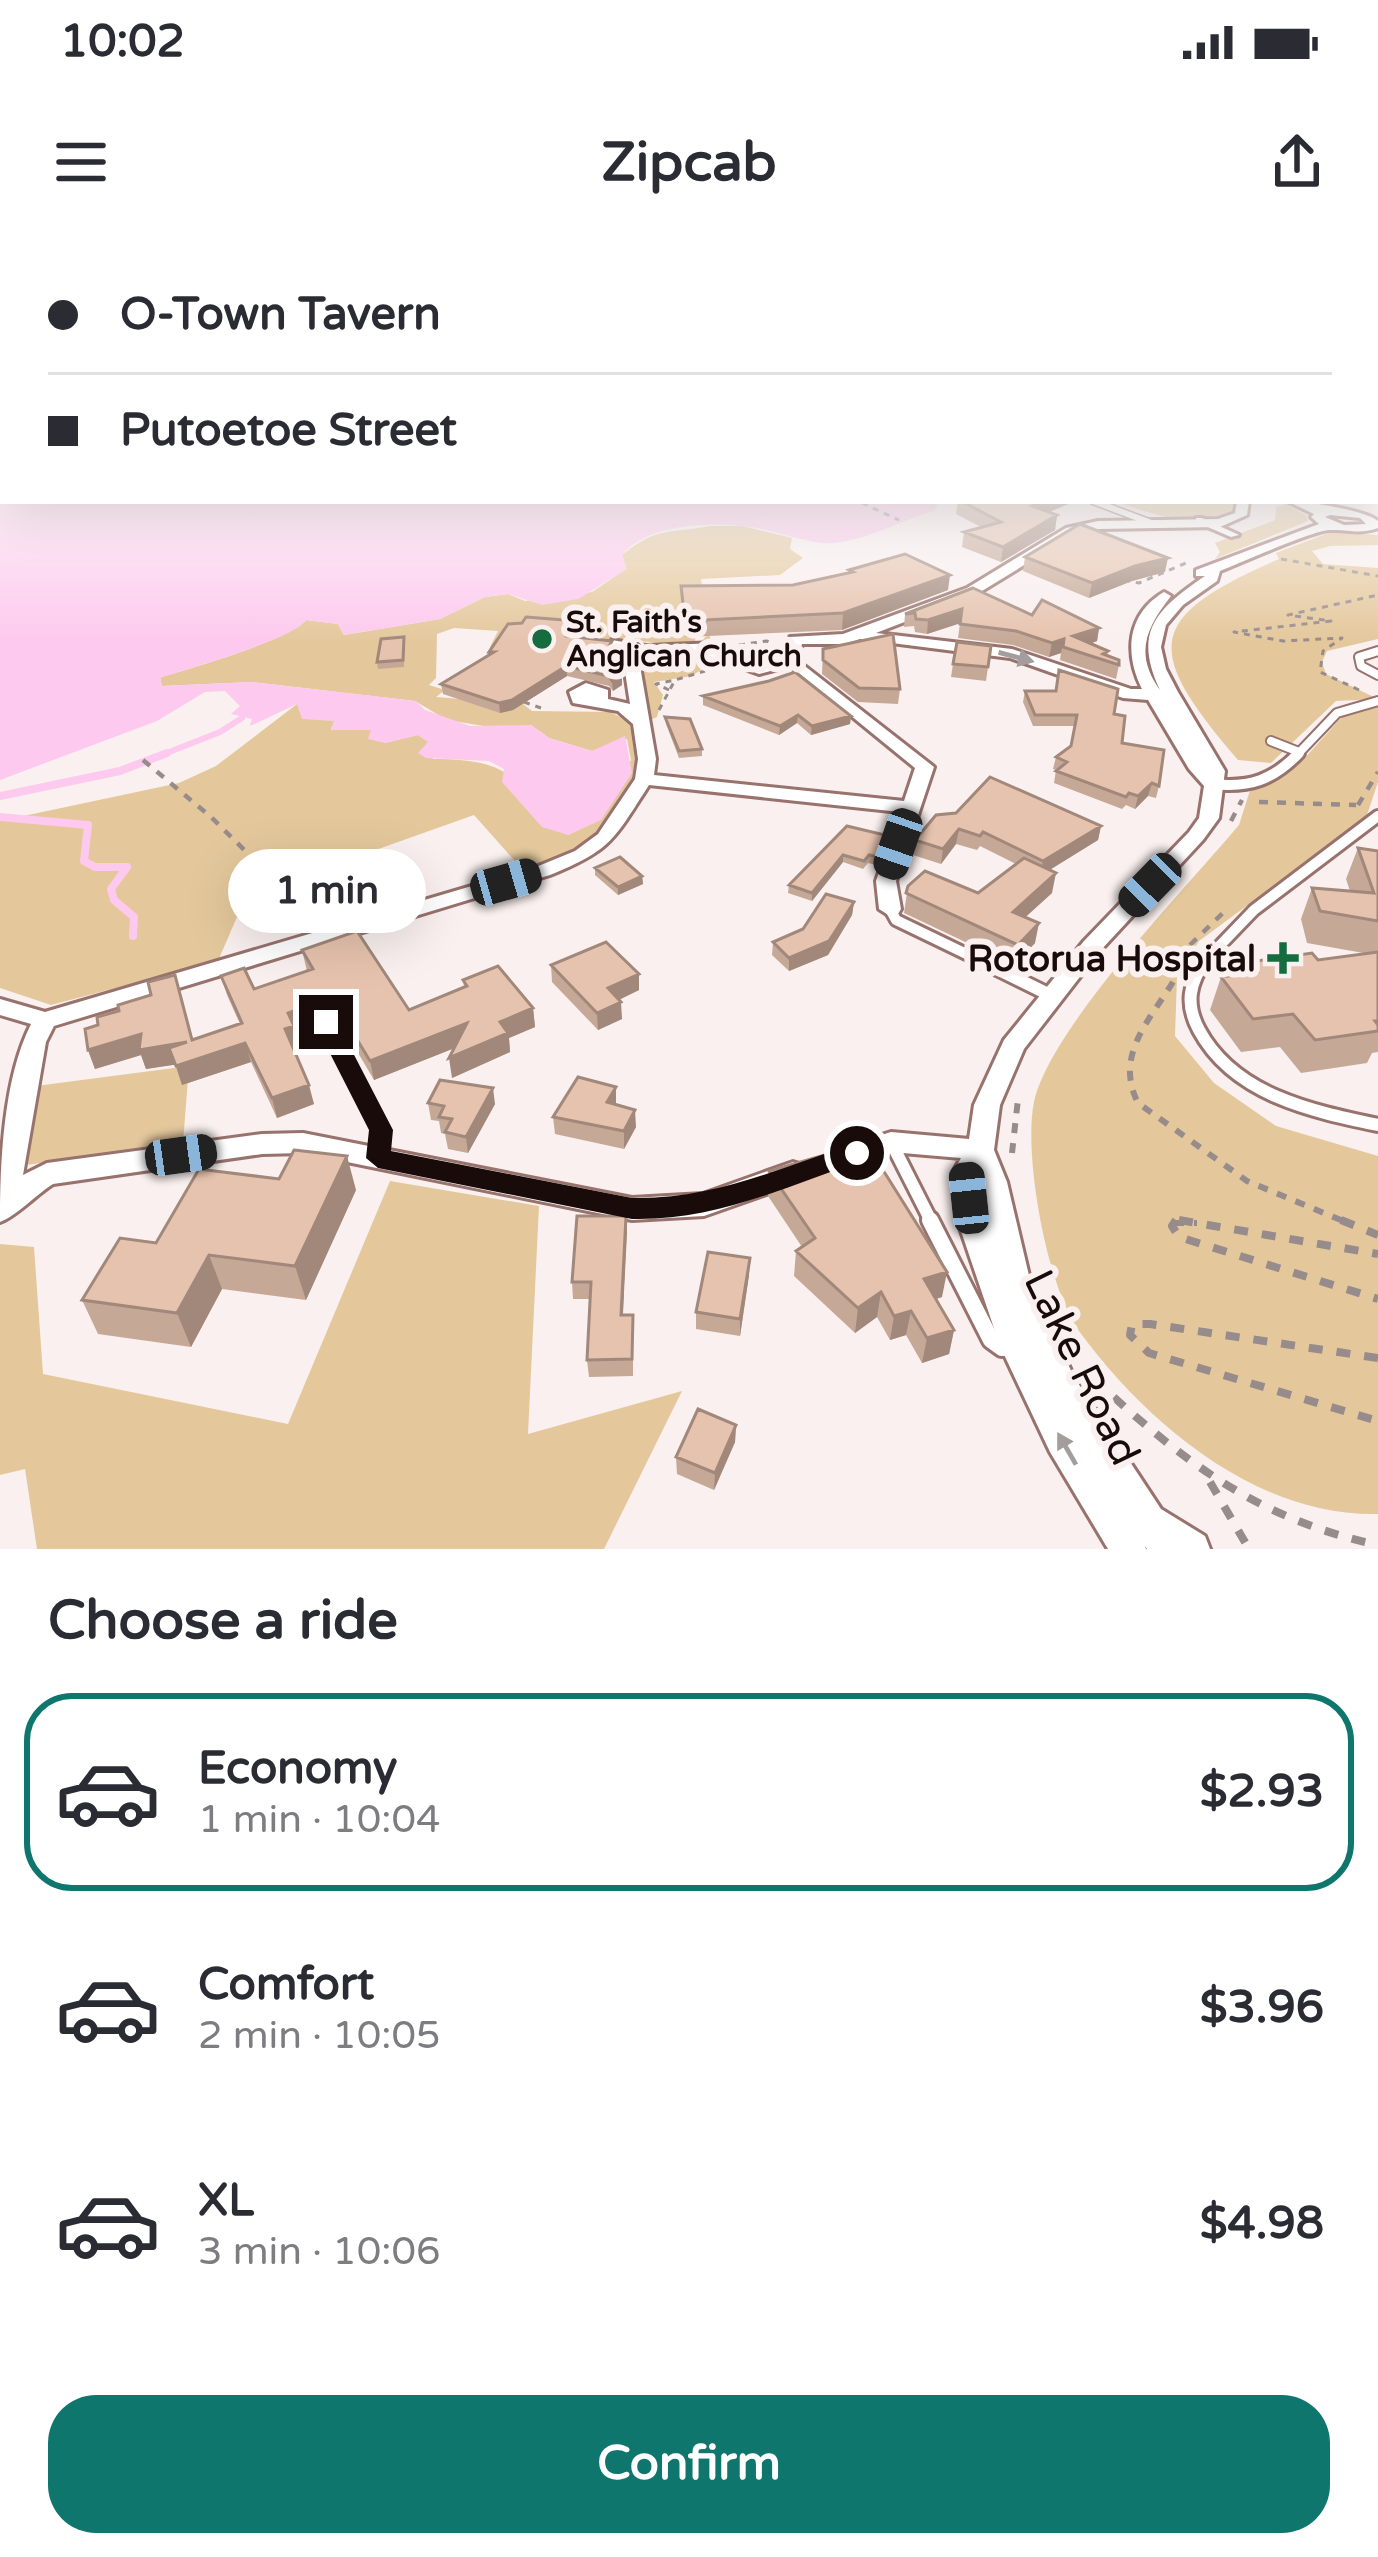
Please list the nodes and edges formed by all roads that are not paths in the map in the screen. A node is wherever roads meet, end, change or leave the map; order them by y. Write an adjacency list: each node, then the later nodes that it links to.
1 (1146, 521): 5 (lane)
2 (1208, 521): 4 (street)
3 (1321, 521): 14 (street)
4 (1202, 522): 5 (street); 6 (street)
5 (1154, 524): 7 (street)
6 (1234, 535)
7 (860, 634): 11 (street); 14 (street, one-way to 14)
8 (582, 636): 9 (street)
9 (617, 643): 11 (street)
10 (1378, 651): 13 (lane)
11 (645, 652): 17 (street)
12 (797, 665): 22 (street)
13 (1378, 675)
14 (1160, 695): 21 (street)
15 (601, 700): 17 (street)
16 (1377, 701): 19 (lane)
17 (650, 720): 20 (street)
18 (1271, 741): 19 (lane)
19 (1299, 752): 21 (lane)
20 (644, 778): 22 (street); 27 (street)
21 (1213, 784): 25 (street, Lake Road)
22 (910, 807): 24 (street)
23 (1378, 816): 29 (lane)
24 (890, 909): 25 (lane)
25 (1050, 994): 31 (street, Lake Road)
26 (0, 1007): 27 (street)
27 (45, 1020): 33 (street)
28 (326, 1022): 32 (lane)
29 (1378, 1125)
30 (891, 1142): 31 (street); 32 (street); 34 (lane)
31 (981, 1150): 34 (street, Lake Road); 34 (street, Lake Road)
32 (378, 1158): 33 (street)
33 (9, 1202)
34 (1029, 1343): 35 (street, Lake Road); 36 (street, Lake Road, one-way to 34)
35 (1143, 1514): 37 (street, Lake Road); 38 (street, Lake Road)
36 (1128, 1549)
37 (1168, 1549)
38 (1192, 1549)

